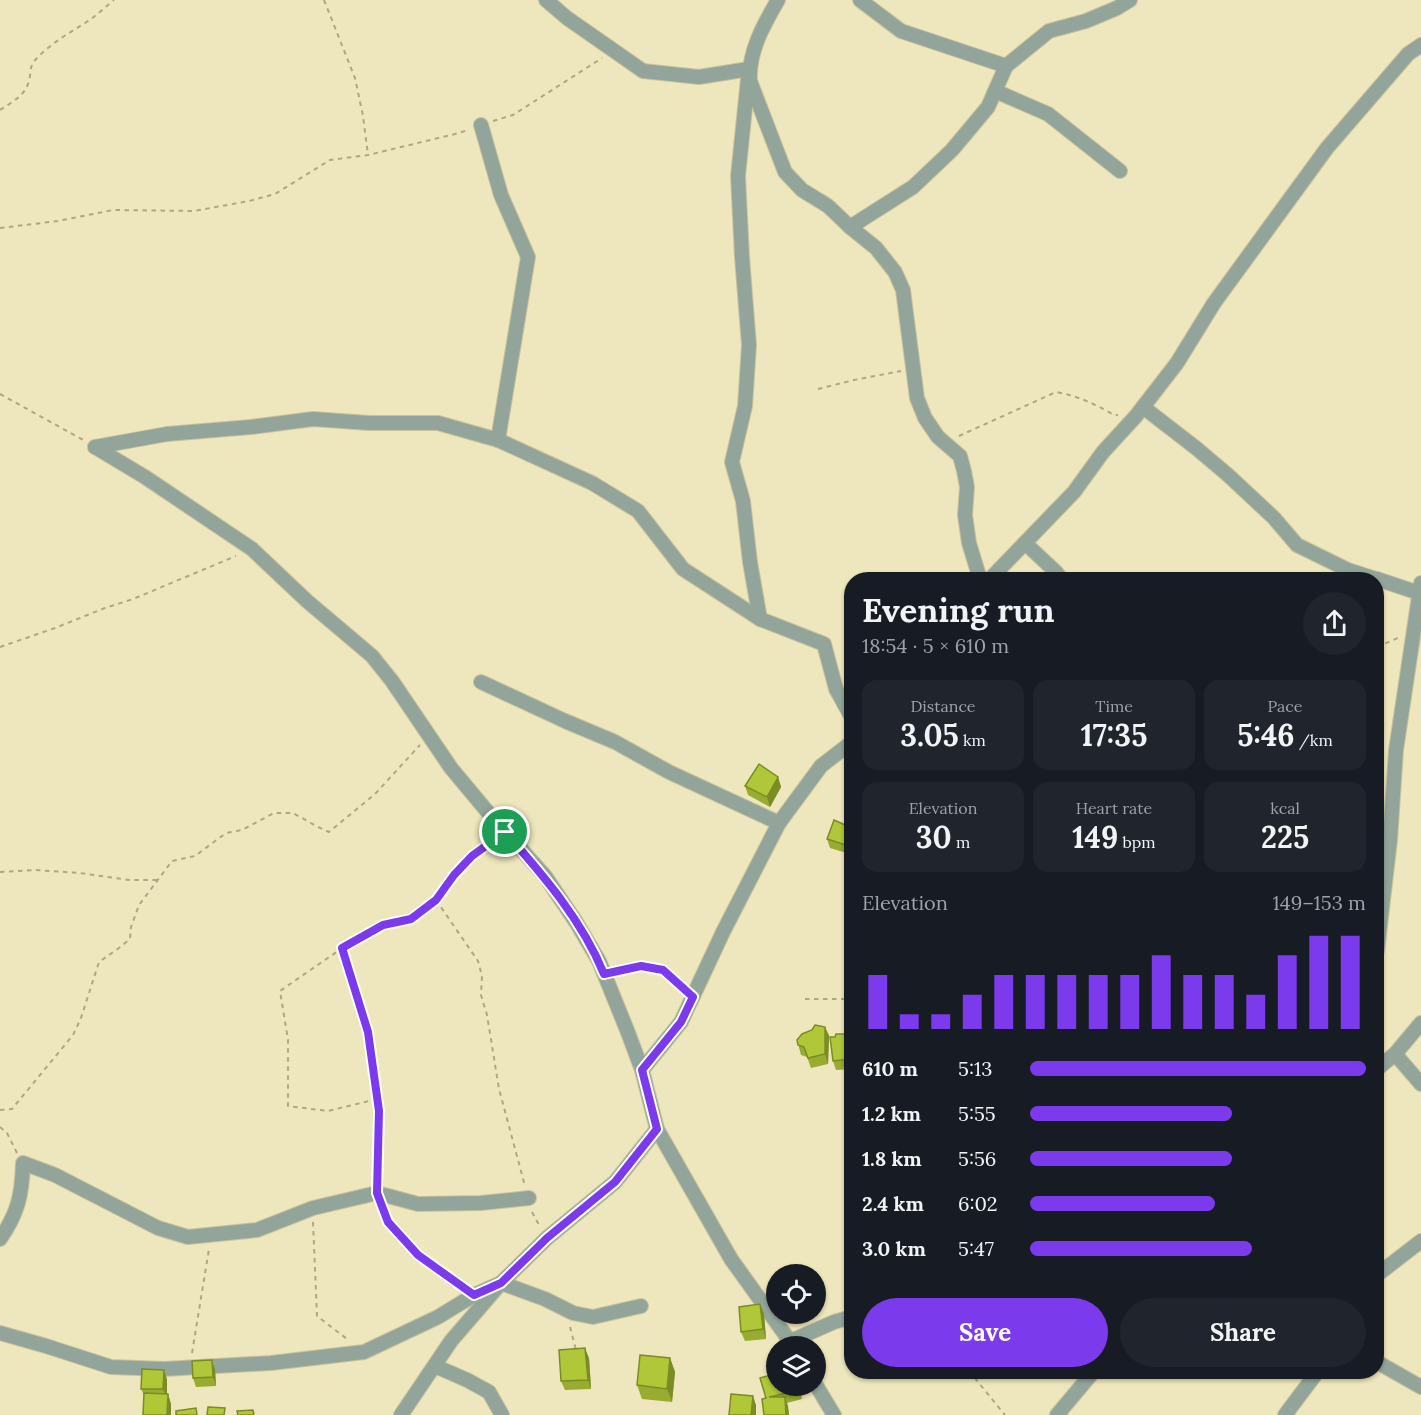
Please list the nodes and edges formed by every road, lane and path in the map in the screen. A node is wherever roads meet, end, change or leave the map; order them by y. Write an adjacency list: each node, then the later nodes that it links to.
1 (114, 0): 12 (path)
2 (324, 0): 14 (path)
3 (546, 0): 8 (street)
4 (778, 0): 10 (street)
5 (860, 0): 9 (street)
6 (1130, 0): 9 (street)
7 (1421, 45): 21 (street)
8 (615, 50): 10 (street); 13 (path)
9 (1006, 66): 11 (street)
10 (749, 69): 16 (street); 33 (street)
11 (995, 91): 15 (street); 16 (street)
12 (0, 110)
13 (481, 125): 14 (path); 22 (street)
14 (368, 155): 17 (path)
15 (1120, 171)
16 (850, 227): 18 (street)
17 (0, 228)
18 (913, 368): 19 (path); 23 (street)
19 (818, 389)
20 (0, 394): 24 (path)
21 (1139, 412): 23 (path); 25 (street); 30 (street)
22 (498, 440): 24 (street); 33 (street)
23 (945, 443): 27 (street)
24 (95, 447): 26 (street)
25 (1025, 543): 28 (street); 29 (street)
26 (252, 549): 36 (path); 39 (street)
27 (978, 572)
28 (997, 572)
29 (1056, 572)
30 (1354, 572)
31 (1384, 581): 32 (street)
32 (1420, 588): 34 (street)
33 (760, 619): 38 (street)
34 (1413, 631): 35 (path); 45 (street)
35 (1384, 644)
36 (0, 647)
37 (481, 682): 41 (street)
38 (844, 704)
39 (428, 736): 42 (street); 44 (path)
40 (844, 748): 41 (street)
41 (779, 823): 49 (street)
42 (505, 832): 46 (path); 48 (street)
43 (0, 872): 44 (path)
44 (159, 880): 58 (path)
45 (1384, 891)
46 (436, 900): 47 (path); 63 (path)
47 (342, 948): 57 (path); 57 (path)
48 (604, 974): 49 (path); 55 (street)
49 (693, 997): 55 (street)
50 (805, 999): 51 (path)
51 (844, 999)
52 (1421, 1023): 53 (street)
53 (1395, 1054): 54 (street); 56 (street)
54 (1384, 1063)
55 (642, 1070): 60 (street)
56 (1421, 1084)
57 (377, 1099): 62 (path)
58 (0, 1110)
59 (0, 1127): 61 (path)
60 (657, 1129): 65 (street); 76 (street)
61 (23, 1163): 64 (street); 66 (street)
62 (377, 1193): 63 (street); 64 (street); 71 (path)
63 (529, 1198): 65 (path)
64 (313, 1208): 78 (path)
65 (547, 1238): 70 (street)
66 (0, 1239)
67 (1421, 1241): 69 (street)
68 (210, 1244): 82 (path)
69 (1384, 1270)
70 (501, 1283): 71 (street); 73 (street); 80 (street)
71 (474, 1295): 78 (street)
72 (641, 1306): 73 (street)
73 (562, 1307): 79 (path)
74 (844, 1319): 77 (street)
75 (0, 1333): 82 (street)
76 (786, 1336)
77 (807, 1336)
78 (364, 1352): 82 (street)
79 (577, 1354)
80 (435, 1366): 88 (street); 89 (street)
81 (1384, 1366): 86 (street)
82 (189, 1367)
83 (976, 1379): 91 (path)
84 (1087, 1379): 92 (street)
85 (1312, 1379): 93 (street)
86 (1421, 1387)
87 (823, 1396): 90 (street)
88 (401, 1415)
89 (502, 1415)
90 (834, 1415)
91 (1005, 1415)
92 (1058, 1415)
93 (1285, 1415)

